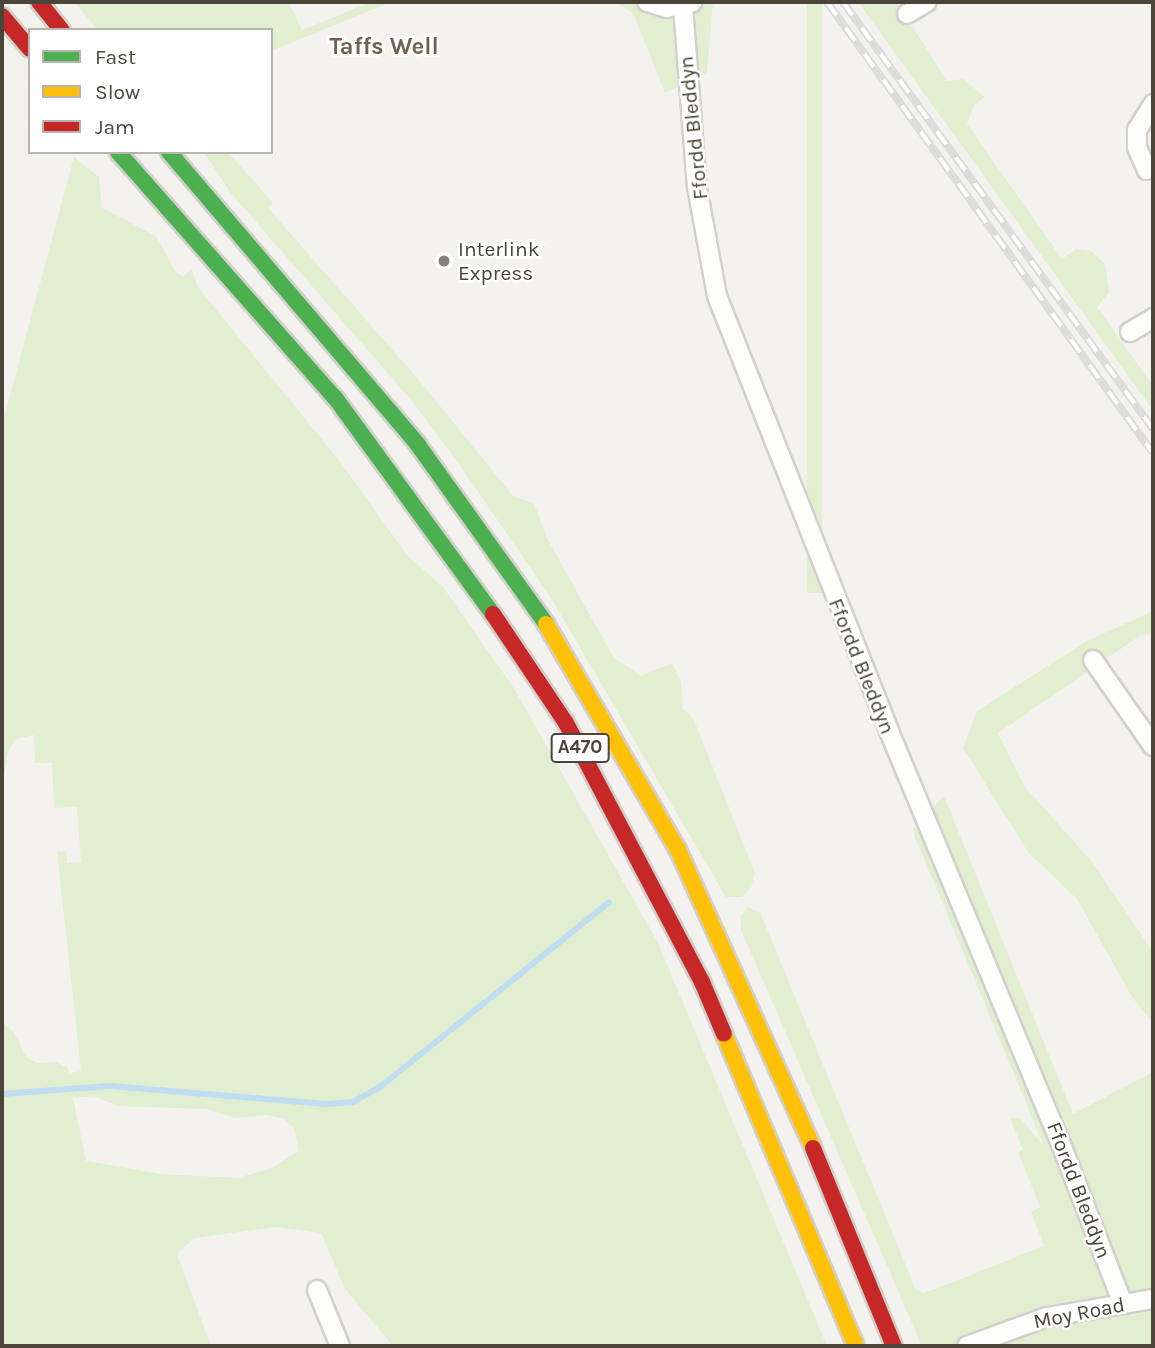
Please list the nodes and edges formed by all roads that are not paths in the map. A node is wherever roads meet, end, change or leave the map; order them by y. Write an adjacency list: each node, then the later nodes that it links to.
1 (39, 2): 7 (highway)
2 (646, 2): 4 (street)
3 (928, 2): 5 (street)
4 (687, 4): 19 (street, Ffordd Bleddyn)
5 (907, 14)
6 (2, 16): 8 (highway)
7 (60, 28)
8 (28, 47)
9 (1153, 104): 12 (street)
10 (120, 154): 21 (highway, A470)
11 (171, 154): 22 (highway, A470)
12 (1147, 170)
13 (1153, 318): 14 (street)
14 (1130, 332)
15 (1093, 660): 16 (street)
16 (1153, 746)
17 (317, 1290): 20 (street)
18 (1153, 1299): 19 (street, Moy Road)
19 (1123, 1304): 23 (street, Moy Road)
20 (340, 1346)
21 (856, 1346)
22 (894, 1346)
23 (967, 1346)

